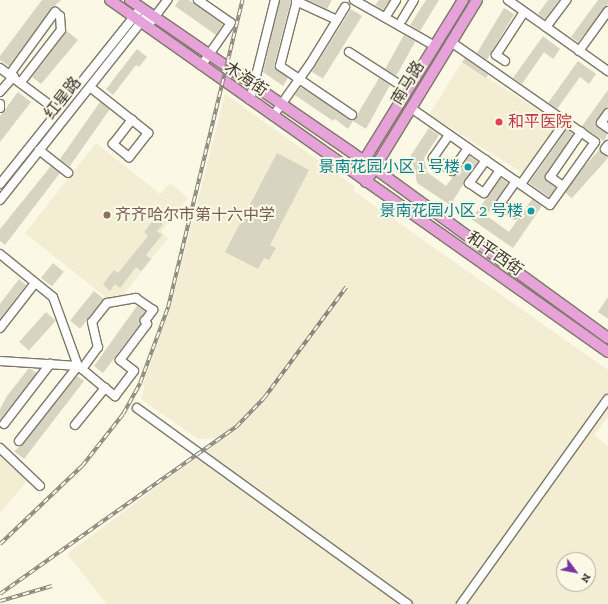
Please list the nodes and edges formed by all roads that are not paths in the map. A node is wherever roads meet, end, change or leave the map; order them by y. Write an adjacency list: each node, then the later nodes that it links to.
1 (110, 0): 22 (main road, 木海街)
2 (130, 0): 17 (main road, 木海街)
3 (167, 0): 17 (street)
4 (198, 0): 28 (street)
5 (275, 0): 36 (street)
6 (356, 0): 25 (street)
7 (396, 0): 19 (street)
8 (414, 0): 21 (street)
9 (463, 0): 25 (main road, 南马路)
10 (477, 0): 24 (main road, 南马路)
11 (508, 0): 14 (street)
12 (566, 0): 23 (street)
13 (297, 1): 20 (street); 34 (street)
14 (518, 3): 18 (street)
15 (345, 7): 20 (street)
16 (608, 11): 26 (street)
17 (148, 12): 22 (street, 红星路); 22 (street); 28 (main road, 木海街)
18 (524, 12): 23 (street); 29 (street)
19 (388, 13)
20 (337, 20): 34 (street)
21 (402, 20)
22 (140, 22): 30 (main road, 木海街); 37 (street, 红星路); 45 (street, 红星路)
23 (546, 27): 26 (street)
24 (451, 42): 44 (main road, 南马路); 52 (street)
25 (435, 46): 38 (main road, 南马路)
26 (579, 51): 32 (street)
27 (349, 52): 38 (street)
28 (209, 54): 30 (street); 36 (main road, 木海街)
29 (505, 61)
30 (201, 66): 40 (main road, 木海街)
31 (0, 68): 33 (street)
32 (608, 71)
33 (12, 75): 35 (street); 35 (street); 39 (street)
34 (298, 78): 42 (street); 47 (street)
35 (21, 82): 45 (street)
36 (253, 85): 40 (street); 42 (main road, 木海街)
37 (90, 86): 49 (street); 56 (street, 红星路)
38 (408, 90): 59 (main road, 南马路)
39 (0, 92)
40 (250, 100): 48 (main road, 木海街)
41 (0, 104): 43 (street)
42 (281, 104): 48 (street); 59 (main road, 木海街)
43 (0, 108)
44 (411, 108): 53 (street); 60 (main road, 南马路)
45 (58, 111): 66 (street, 红星路)
46 (608, 114): 51 (street)
47 (352, 115)
48 (273, 116): 63 (main road, 木海街)
49 (132, 120): 49 (street)
50 (563, 124): 65 (street)
51 (608, 128)
52 (581, 132): 67 (street); 67 (street)
53 (449, 135): 55 (street); 55 (street)
54 (608, 145): 57 (street)
55 (468, 148): 58 (street)
56 (39, 150): 62 (street); 68 (street, 红星路)
57 (608, 151)
58 (486, 160): 61 (street); 61 (street)
59 (364, 161): 60 (main road, 木海街); 63 (main road, 南马路)
60 (374, 168): 64 (main road, 南马路); 73 (main road, 和平西街)
61 (500, 170): 65 (street)
62 (68, 173)
63 (356, 175): 64 (main road, 木海街)
64 (366, 182): 74 (main road, 和平西街)
65 (519, 183): 67 (street); 69 (street)
66 (0, 184)
67 (563, 186)
68 (0, 200)
69 (514, 214)
70 (0, 254): 71 (street)
71 (35, 282): 72 (street); 77 (street)
72 (0, 328)
73 (608, 338)
74 (608, 352)
75 (0, 361): 76 (street)
76 (50, 364): 77 (street); 81 (street)
77 (80, 367): 78 (street); 78 (street); 83 (street)
78 (105, 388): 82 (street)
79 (608, 399): 87 (street)
80 (137, 408): 86 (street)
81 (4, 424)
82 (75, 425)
83 (19, 441)
84 (0, 448): 85 (street)
85 (40, 486)
86 (408, 604)
87 (461, 604)

